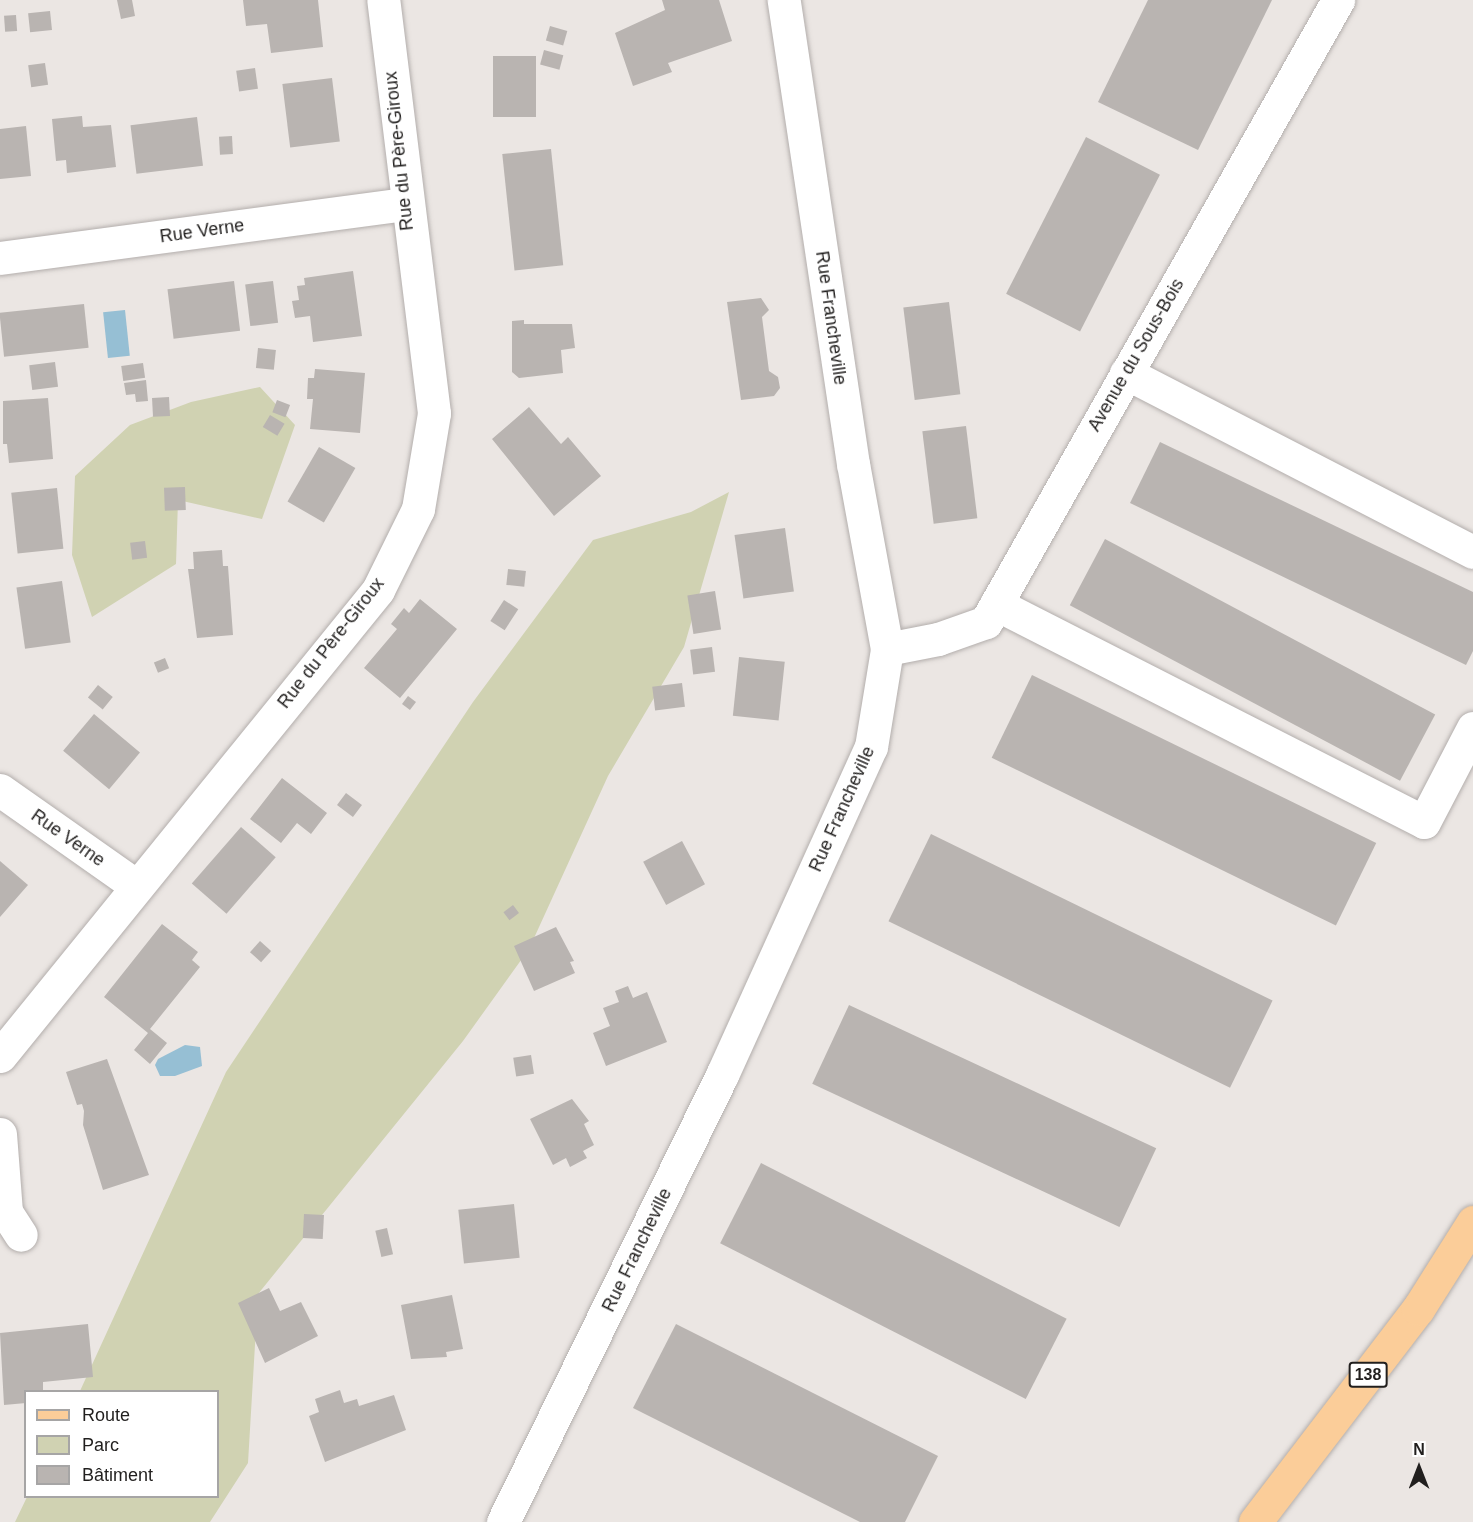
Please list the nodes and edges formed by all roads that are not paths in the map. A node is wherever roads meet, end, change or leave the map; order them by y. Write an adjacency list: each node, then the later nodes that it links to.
1 (382, 0): 4 (street, Rue du Père-Giroux)
2 (784, 0): 9 (street, Rue Francheville)
3 (1338, 0): 6 (street, Avenue du Sous-Bois)
4 (404, 204): 5 (street, Rue Verne); 12 (street, Rue du Père-Giroux)
5 (0, 258)
6 (1126, 373): 7 (street); 8 (street, Avenue du Sous-Bois)
7 (1473, 552)
8 (996, 604): 9 (street, Avenue du Sous-Bois); 10 (street)
9 (887, 650): 17 (street, Rue Francheville)
10 (1473, 728)
11 (0, 790): 12 (street, Rue Verne)
12 (135, 885): 13 (street, Rue du Père-Giroux)
13 (0, 1056)
14 (0, 1134): 16 (street)
15 (1473, 1222): 18 (main road, 138)
16 (21, 1235)
17 (503, 1522)
18 (1255, 1522)

